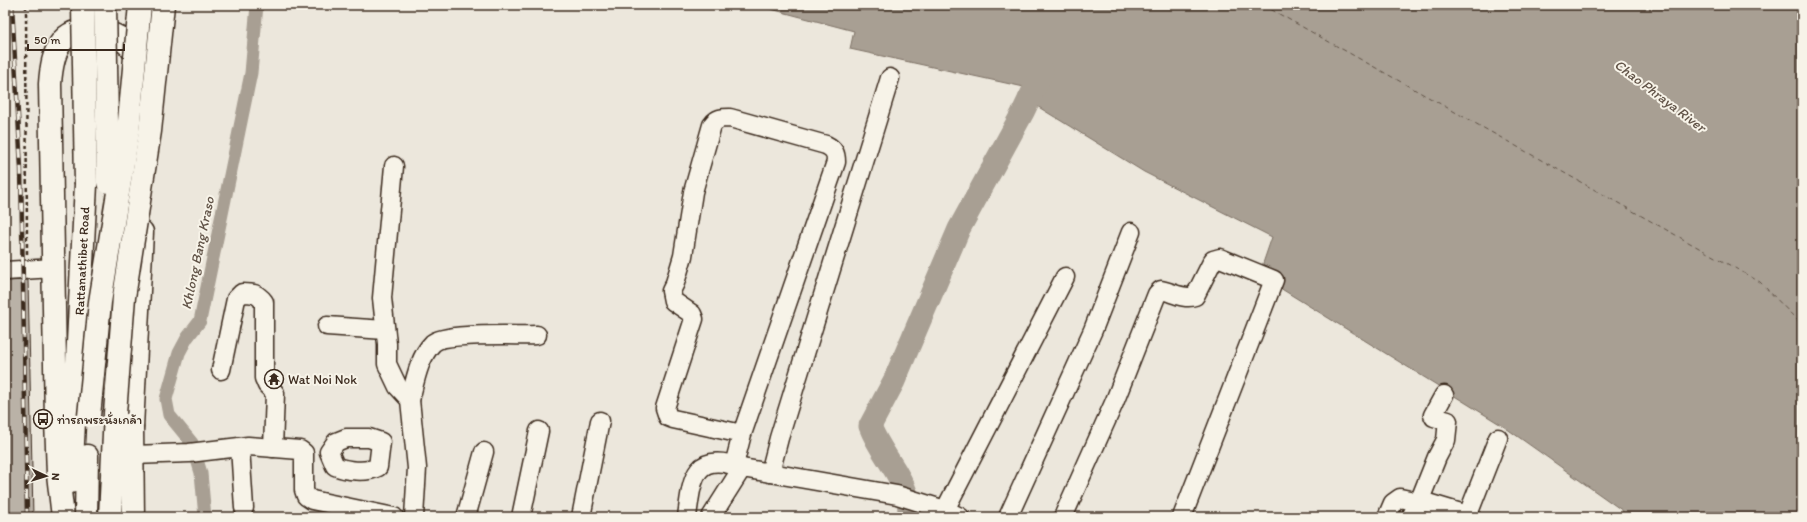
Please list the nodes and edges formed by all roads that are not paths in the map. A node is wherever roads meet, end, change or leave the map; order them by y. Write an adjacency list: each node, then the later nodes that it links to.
1 (83, 5): 35 (main road, Rattanathibet Road, bridge)
2 (105, 5): 18 (main road, Rattanathibet Road, bridge)
3 (140, 5): 36 (main road, Rattanathibet Road, bridge)
4 (163, 5): 37 (main road, bridge)
5 (890, 78): 29 (street)
6 (394, 166): 12 (street)
7 (1131, 232): 46 (street)
8 (54, 268): 9 (street); 18 (main road); 34 (main road)
9 (5, 271)
10 (1065, 276): 32 (street)
11 (327, 326): 12 (street)
12 (385, 330): 16 (street)
13 (538, 336): 16 (street)
14 (221, 370): 23 (street)
15 (1444, 396): 31 (street)
16 (410, 400): 40 (street)
17 (600, 421): 43 (street)
18 (132, 427): 27 (main road, Rattanathibet Road)
19 (539, 431): 42 (street)
20 (742, 434): 20 (street); 28 (street)
21 (1498, 438): 33 (street)
22 (240, 447): 23 (street); 27 (street); 30 (street)
23 (273, 448): 26 (street)
24 (329, 452): 26 (street)
25 (484, 452): 41 (street)
26 (304, 453): 39 (street)
27 (133, 455): 38 (main road, Rattanathibet Road)
28 (738, 466): 29 (street); 44 (street); 45 (street)
29 (770, 473): 32 (street)
30 (244, 508)
31 (1415, 510): 33 (street); 49 (street)
32 (953, 513)
33 (1468, 516)
34 (63, 517)
35 (70, 517)
36 (86, 517)
37 (110, 517)
38 (132, 517)
39 (394, 517)
40 (414, 517)
41 (466, 517)
42 (520, 517)
43 (581, 517)
44 (687, 517)
45 (710, 517)
46 (1008, 517)
47 (1063, 517): 48 (street)
48 (1182, 517)
49 (1387, 517)

